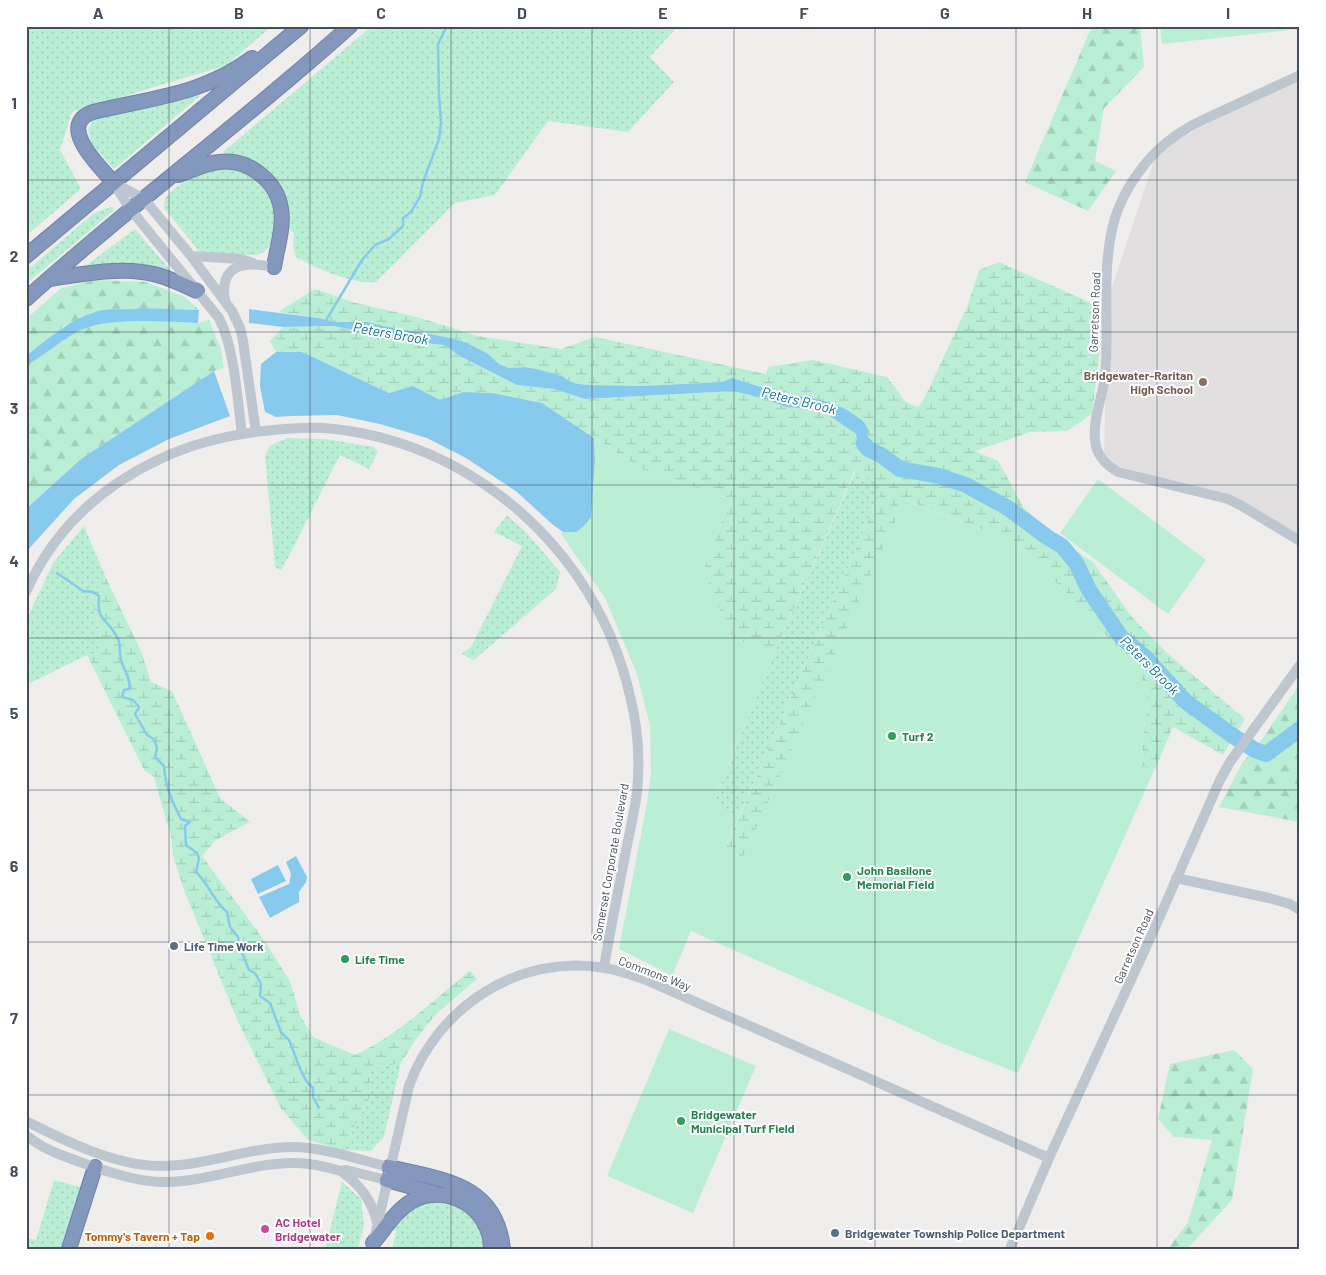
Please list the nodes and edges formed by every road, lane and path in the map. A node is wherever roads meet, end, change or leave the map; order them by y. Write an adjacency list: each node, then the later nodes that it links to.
1 (350, 26): 4 (highway)
2 (300, 27): 5 (highway); 5 (highway)
3 (1300, 75): 18 (street, Garretson Road)
4 (170, 178): 6 (highway); 11 (highway)
5 (114, 183): 6 (street); 7 (street); 8 (highway)
6 (144, 199): 7 (highway); 9 (street)
7 (131, 210): 12 (highway); 13 (street)
8 (26, 256)
9 (191, 256): 10 (street); 15 (street)
10 (256, 264): 11 (street); 15 (street)
11 (274, 267)
12 (48, 280): 13 (highway); 14 (highway)
13 (197, 290): 17 (street)
14 (26, 299)
15 (225, 302): 16 (street)
16 (256, 432): 17 (street, Somerset Corporate Boulevard); 23 (street, Somerset Corporate Boulevard)
17 (242, 434): 19 (street, Somerset Corporate Boulevard)
18 (1300, 541)
19 (26, 592)
20 (1300, 666): 21 (street, Garretson Road)
21 (1176, 878): 22 (street); 26 (street, Garretson Road)
22 (1300, 910)
23 (604, 967): 26 (street, Commons Way); 29 (street, Commons Way)
24 (26, 1122): 29 (street)
25 (26, 1134): 27 (street)
26 (1050, 1158): 36 (street, Garretson Road)
27 (94, 1167): 28 (street); 33 (highway)
28 (341, 1171): 29 (street); 31 (street)
29 (388, 1174): 30 (highway); 31 (street, Commons Way); 35 (highway)
30 (437, 1194): 32 (highway); 34 (highway)
31 (377, 1224): 32 (street, Commons Way)
32 (372, 1246)
33 (69, 1249)
34 (491, 1249)
35 (504, 1249)
36 (1010, 1249)

